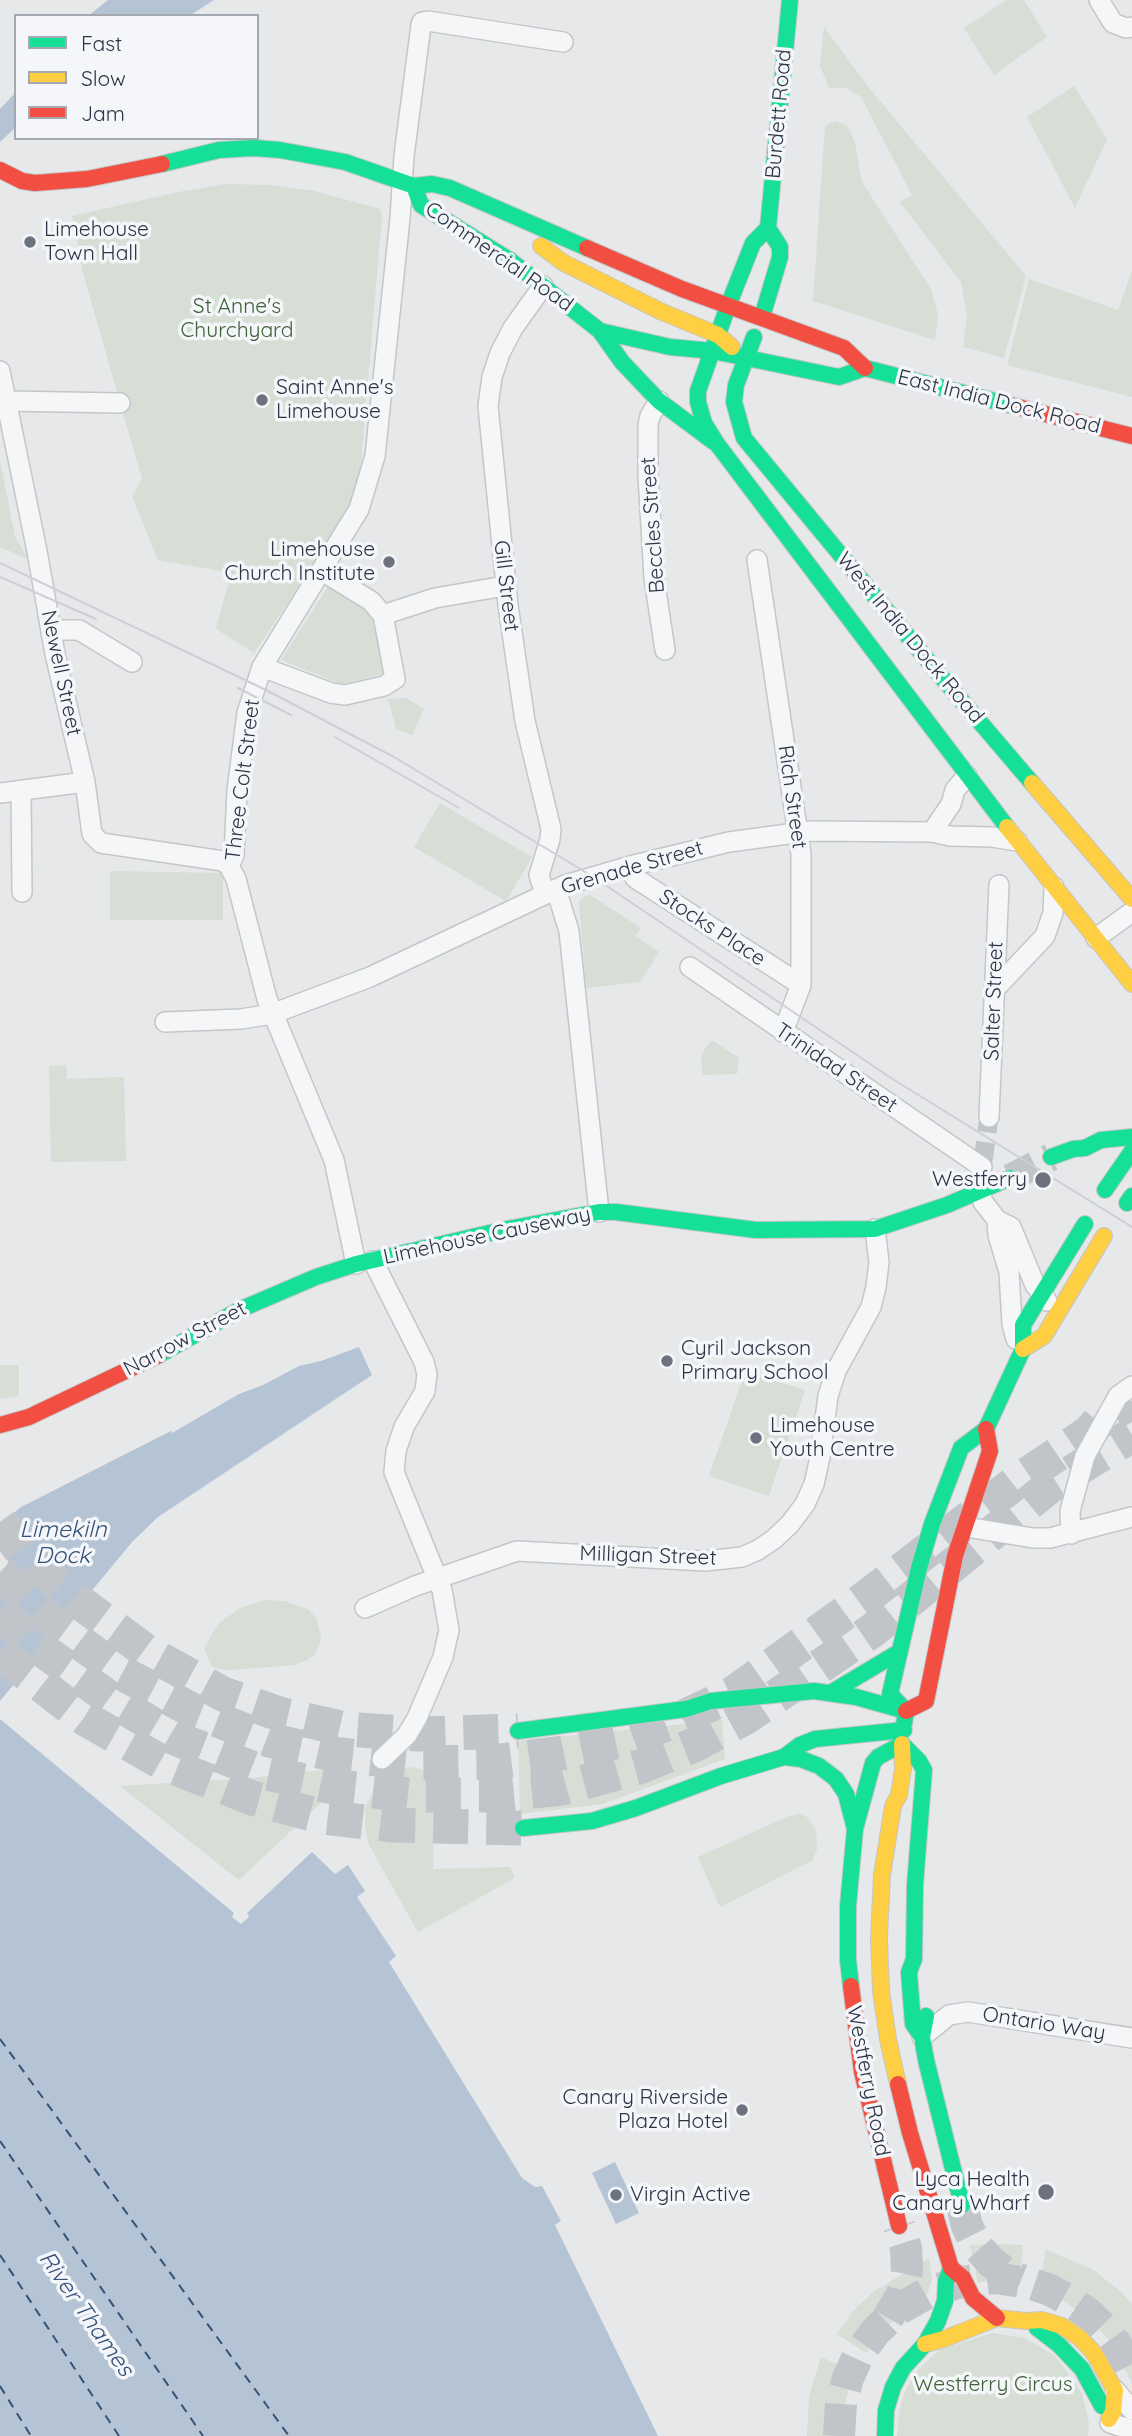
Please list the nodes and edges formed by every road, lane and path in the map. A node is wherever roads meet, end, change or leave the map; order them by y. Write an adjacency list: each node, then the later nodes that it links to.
1 (790, 0): 10 (main road, Burdett Road)
2 (1098, 0): 3 (street)
3 (1132, 27)
4 (563, 42): 7 (street, Three Colt Street)
5 (0, 170): 6 (main road, Commercial Road)
6 (35, 183): 7 (main road, Commercial Road); 8 (main road, Commercial Road)
7 (408, 183): 9 (main road, Commercial Road); 11 (main road, Commercial Road); 25 (street, Three Colt Street)
8 (13, 190)
9 (524, 220): 12 (main road, Commercial Road); 15 (main road)
10 (768, 228): 12 (main road); 13 (main road, Burdett Road)
11 (543, 286): 14 (main road, Commercial Road); 26 (street, Gill Street)
12 (728, 306): 13 (main road, Commercial Road); 15 (main road, West India Dock Road)
13 (762, 317): 16 (main road, West India Dock Road); 17 (main road, East India Dock Road)
14 (600, 331): 15 (main road, Commercial Road); 20 (main road, West India Dock Road)
15 (715, 343): 16 (main road, East India Dock Road); 23 (main road, West India Dock Road)
16 (746, 359): 17 (main road, East India Dock Road); 45 (main road, West India Dock Road)
17 (865, 368): 22 (main road, East India Dock Road)
18 (0, 371): 19 (street, Newell Street)
19 (6, 401): 21 (street); 28 (street, Newell Street)
20 (659, 401): 23 (main road, West India Dock Road); 29 (street, Beccles Street)
21 (120, 403)
22 (1132, 436)
23 (717, 444): 32 (main road, West India Dock Road)
24 (757, 560): 36 (street, Rich Street)
25 (322, 571): 27 (street); 31 (street, Three Colt Street)
26 (505, 586): 27 (street); 43 (street, Gill Street)
27 (383, 614): 31 (street)
28 (51, 630): 30 (street); 33 (street, Newell Street)
29 (665, 650)
30 (131, 662)
31 (262, 667): 39 (street, Three Colt Street)
32 (967, 776): 37 (street); 38 (main road, West India Dock Road)
33 (85, 782): 34 (street); 39 (street, Newell Street)
34 (21, 791): 35 (street); 44 (street)
35 (0, 793)
36 (798, 832): 37 (street, Grenade Street); 40 (street, Grenade Street); 50 (street, Rich Street)
37 (932, 832): 38 (street, Grenade Street)
38 (1021, 842): 42 (main road, West India Dock Road)
39 (229, 866): 52 (street, Three Colt Street)
40 (630, 866): 43 (street, Grenade Street); 50 (street, Stocks Place)
41 (999, 885): 51 (street, Salter Street)
42 (1054, 886): 47 (main road, West India Dock Road); 51 (street)
43 (550, 891): 52 (street, Grenade Street); 64 (street, Gill Street)
44 (22, 892)
45 (1132, 899)
46 (1132, 912): 47 (street)
47 (1096, 938): 49 (main road, West India Dock Road)
48 (690, 967): 54 (street, Trinidad Street)
49 (1132, 984)
50 (801, 985): 54 (street, Rich Street)
51 (994, 990): 55 (street, Salter Street)
52 (272, 1014): 53 (street, Grenade Street); 69 (street, Three Colt Street)
53 (166, 1022)
54 (783, 1032): 63 (street, Trinidad Street)
55 (989, 1117)
56 (1132, 1137): 57 (main road)
57 (1085, 1148): 59 (main road); 60 (main road)
58 (1132, 1151): 60 (main road)
59 (1051, 1157)
60 (1108, 1164): 62 (main road)
61 (1010, 1178): 63 (main road, Limehouse Causeway)
62 (1105, 1190)
63 (980, 1191): 65 (street); 67 (main road, Limehouse Causeway)
64 (599, 1212): 67 (main road, Limehouse Causeway); 69 (main road, Limehouse Causeway)
65 (997, 1220): 70 (street); 72 (street)
66 (1085, 1224): 70 (main road)
67 (875, 1229): 79 (street, Milligan Street)
68 (1104, 1236): 71 (main road)
69 (365, 1262): 74 (main road, Narrow Street); 79 (street, Three Colt Street)
70 (1042, 1295): 71 (street); 72 (main road)
71 (1058, 1311): 72 (main road)
72 (1023, 1349): 75 (main road)
73 (1132, 1387): 78 (street)
74 (0, 1425)
75 (986, 1429): 77 (main road); 81 (main road)
76 (1132, 1517): 78 (street)
77 (966, 1527): 78 (street); 83 (main road)
78 (1071, 1534)
79 (438, 1578): 80 (street, Milligan Street); 87 (street, Three Colt Street)
80 (365, 1608)
81 (899, 1651): 82 (main road); 83 (main road)
82 (832, 1692): 83 (main road); 84 (main road)
83 (906, 1711): 85 (main road, Westferry Road)
84 (518, 1731)
85 (903, 1737): 86 (main road); 89 (main road, Westferry Road); 90 (main road); 94 (main road, Westferry Road)
86 (784, 1757): 88 (main road); 89 (main road)
87 (382, 1759)
88 (523, 1828)
89 (855, 1829): 93 (main road, Westferry Road)
90 (922, 2037): 91 (street, Ontario Way); 92 (main road)
91 (1132, 2038)
92 (962, 2205)
93 (899, 2226)
94 (951, 2268): 95 (main road, Westferry Road); 97 (main road, Westferry Road)
95 (997, 2318): 96 (main road); 97 (main road)
96 (1026, 2321): 98 (main road); 100 (main road)
97 (925, 2344): 102 (main road)
98 (1115, 2390): 99 (street); 100 (main road)
99 (1132, 2410)
100 (1110, 2426): 101 (street)
101 (1132, 2430)
102 (886, 2436)

